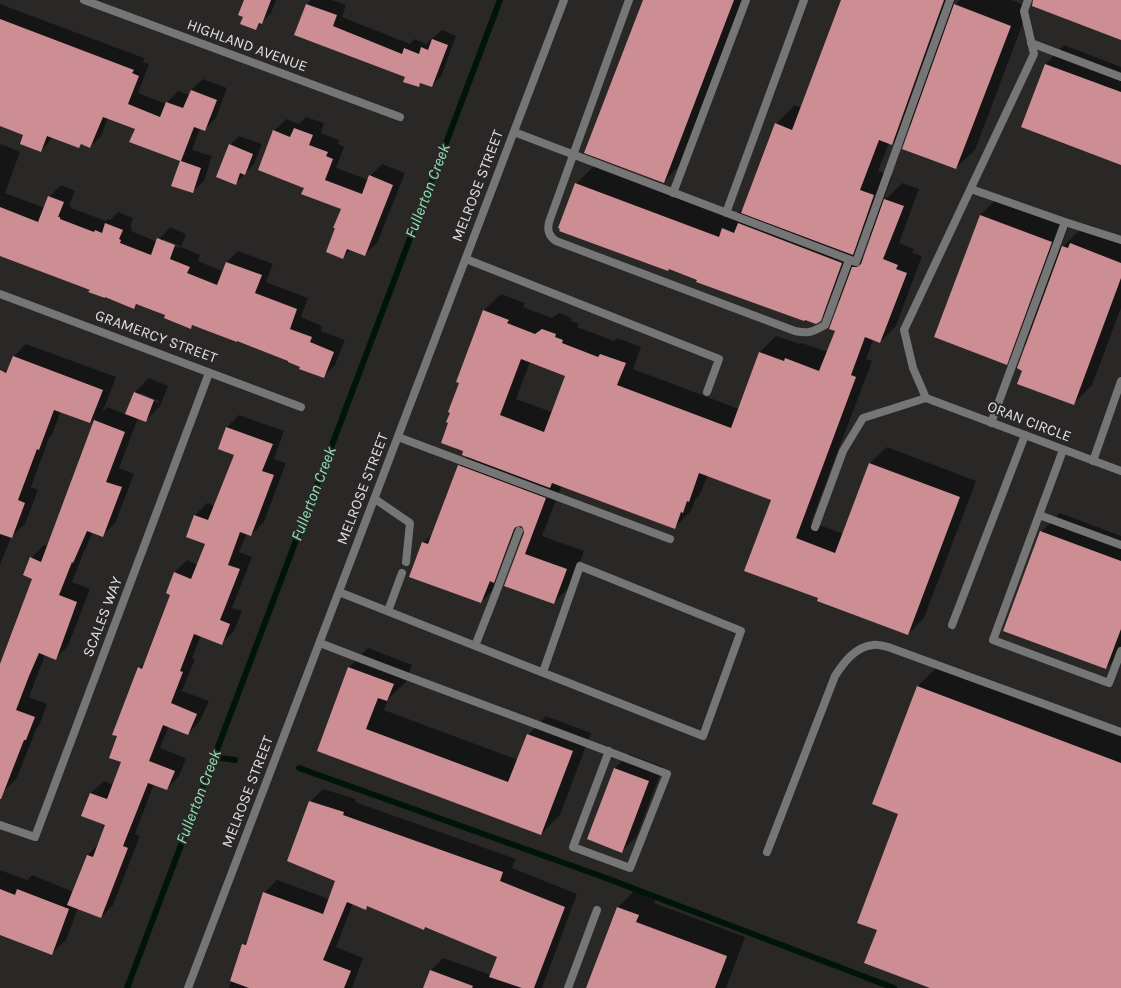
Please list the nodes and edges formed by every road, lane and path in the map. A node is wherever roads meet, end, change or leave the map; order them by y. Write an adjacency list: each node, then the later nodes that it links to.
1 (84, 0): 10 (street, HIGHLAND AVENUE)
2 (564, 0): 11 (street, MELROSE STREET)
3 (629, 0): 12 (street)
4 (746, 0): 14 (street)
5 (804, 0): 15 (street)
6 (950, 0): 19 (street)
7 (1028, 0): 8 (street)
8 (1031, 42): 9 (street); 13 (street)
9 (1121, 77)
10 (400, 117)
11 (514, 132): 12 (street); 18 (street, MELROSE STREET)
12 (574, 155): 14 (street); 19 (street)
13 (971, 189): 16 (street); 24 (street)
14 (674, 193): 15 (street)
15 (726, 213): 19 (street)
16 (1065, 222): 17 (street); 26 (street)
17 (1121, 240)
18 (466, 259): 23 (street); 28 (street, MELROSE STREET)
19 (849, 260)
20 (0, 294): 21 (street, GRAMERCY STREET)
21 (209, 372): 25 (street, GRAMERCY STREET); 49 (street, SCALES WAY)
22 (1121, 381): 30 (street)
23 (706, 392)
24 (926, 398): 26 (street, ORAN CIRCLE); 34 (street)
25 (301, 407)
26 (991, 423): 27 (street, ORAN CIRCLE)
27 (1026, 435): 29 (street, ORAN CIRCLE); 42 (street)
28 (398, 437): 32 (street, MELROSE STREET); 36 (street)
29 (1064, 450): 30 (street, ORAN CIRCLE); 33 (street)
30 (1093, 461): 31 (street, ORAN CIRCLE)
31 (1121, 471)
32 (375, 499): 38 (street); 40 (street, MELROSE STREET)
33 (1039, 515): 37 (street); 45 (street)
34 (815, 527)
35 (519, 531): 44 (street)
36 (670, 539)
37 (1121, 545)
38 (406, 562)
39 (402, 572): 41 (street)
40 (339, 592): 41 (street); 43 (street, MELROSE STREET)
41 (388, 611): 44 (street)
42 (952, 625)
43 (320, 643): 48 (street); 52 (street, MELROSE STREET)
44 (475, 646): 46 (street)
45 (1121, 651)
46 (543, 672): 46 (street)
47 (1121, 732): 50 (street)
48 (609, 751): 48 (street)
49 (0, 825)
50 (767, 852)
51 (597, 910): 53 (street)
52 (188, 988)
53 (568, 988)

